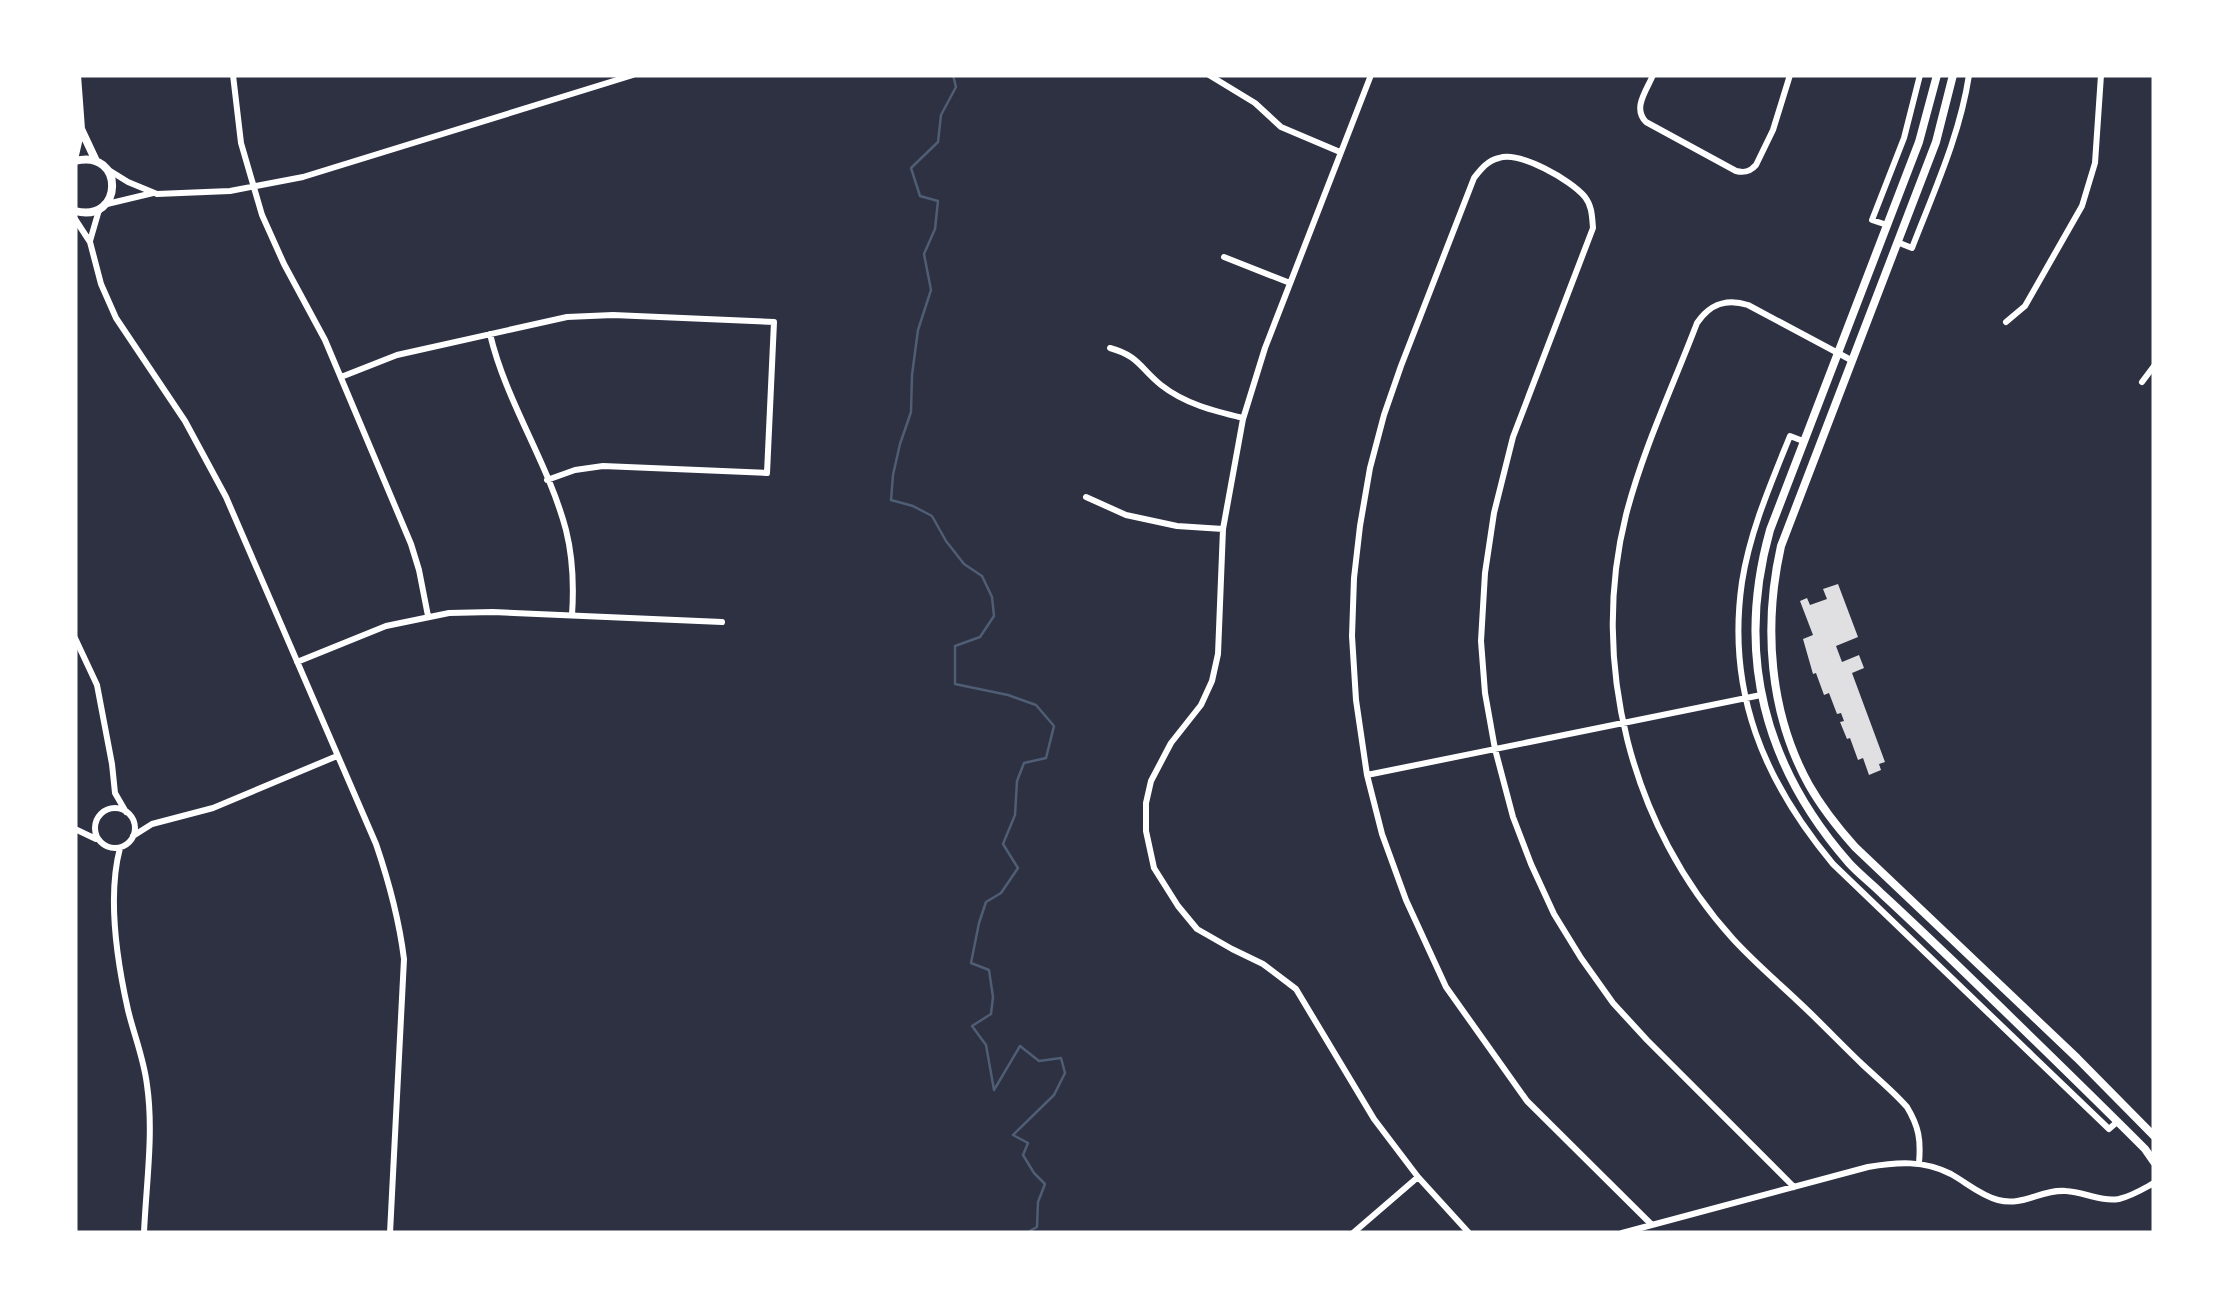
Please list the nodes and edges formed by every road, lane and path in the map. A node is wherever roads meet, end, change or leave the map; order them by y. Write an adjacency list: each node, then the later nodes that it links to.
1 (78, 75): 13 (main road)
2 (233, 75): 18 (street)
3 (633, 75): 18 (street)
4 (1209, 75): 14 (street)
5 (1371, 75): 14 (street)
6 (1653, 75): 7 (street)
7 (1790, 75)
8 (1920, 75): 23 (street)
9 (1937, 75): 23 (main road)
10 (1953, 75): 25 (main road)
11 (1969, 75): 25 (street)
12 (2102, 75): 28 (street)
13 (81, 128): 15 (main road); 16 (main road)
14 (1340, 152): 27 (street)
15 (75, 158): 16 (main road)
16 (96, 161): 17 (main road)
17 (106, 168): 19 (street); 20 (main road)
18 (253, 188): 19 (street); 34 (street)
19 (154, 192): 20 (street)
20 (102, 207): 21 (main road); 24 (street)
21 (75, 210)
22 (75, 219): 24 (street)
23 (1887, 226): 31 (main road)
24 (90, 242): 45 (street)
25 (1898, 242): 32 (main road)
26 (1224, 257): 27 (street)
27 (1290, 282): 36 (street)
28 (2006, 322)
29 (490, 334): 34 (street); 38 (street); 38 (street)
30 (1110, 348): 36 (street)
31 (1838, 352): 32 (street); 37 (main road); 49 (street)
32 (1852, 360): 46 (main road)
33 (2154, 366): 35 (street)
34 (341, 377): 42 (street)
35 (2142, 382)
36 (1243, 419): 40 (street)
37 (1803, 441): 47 (main road); 48 (street)
38 (547, 480): 41 (street)
39 (1086, 497): 40 (street)
40 (1223, 529): 69 (street)
41 (572, 615): 42 (street); 43 (street)
42 (428, 616): 45 (street)
43 (722, 622)
44 (75, 638): 53 (street)
45 (296, 662): 51 (street)
46 (1777, 693): 47 (main road); 66 (main road)
47 (1761, 694): 48 (street); 65 (main road)
48 (1745, 697): 49 (street); 65 (street)
49 (1622, 722): 50 (street); 68 (street)
50 (1496, 749): 52 (street); 52 (street); 71 (street)
51 (338, 756): 58 (street); 74 (street)
52 (1367, 775): 72 (street)
53 (115, 793): 54 (street); 55 (street)
54 (108, 810): 55 (street); 56 (street)
55 (126, 812): 57 (street)
56 (96, 822): 59 (street); 61 (street)
57 (134, 822): 58 (street); 60 (street)
58 (152, 824): 60 (street)
59 (76, 829): 61 (street)
60 (133, 836): 63 (street)
61 (98, 840): 62 (street)
62 (107, 847): 63 (street); 64 (street)
63 (120, 848): 64 (street)
64 (114, 869): 73 (street)
65 (2117, 1122): 67 (main road)
66 (2154, 1136)
67 (2154, 1162)
68 (1919, 1163): 70 (street); 71 (street)
69 (1418, 1177): 75 (street); 76 (street)
70 (2154, 1183)
71 (1794, 1188): 72 (street)
72 (1652, 1225): 77 (street)
73 (144, 1233)
74 (390, 1233)
75 (1353, 1233)
76 (1470, 1233)
77 (1622, 1233)

